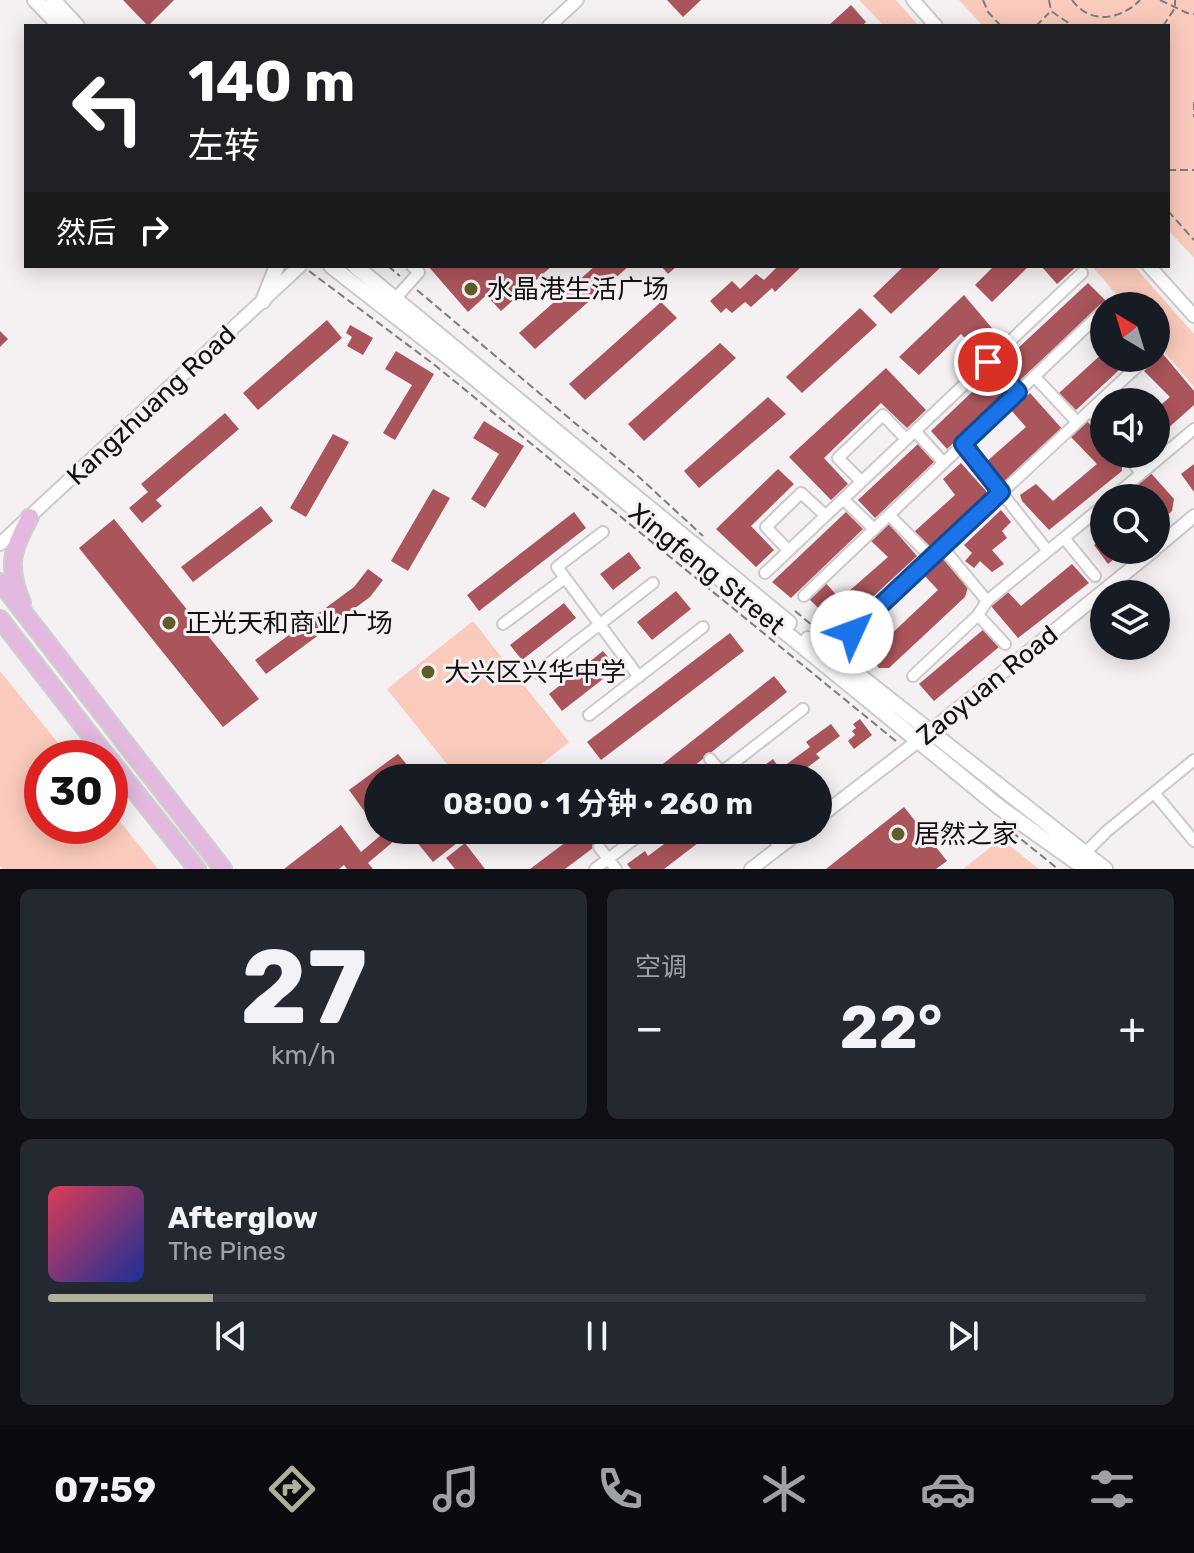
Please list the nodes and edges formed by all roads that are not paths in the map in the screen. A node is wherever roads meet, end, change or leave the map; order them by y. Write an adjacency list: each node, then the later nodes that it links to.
1 (35, 0): 5 (main road)
2 (53, 0): 6 (main road)
3 (577, 0): 7 (street)
4 (913, 0): 8 (street)
5 (58, 24)
6 (75, 24)
7 (551, 24)
8 (934, 24)
9 (276, 268): 18 (main road)
10 (300, 268): 18 (street, Kangzhuang Road)
11 (334, 268): 77 (main road, Xingfeng Street)
12 (358, 268): 17 (main road, Xingfeng Street)
13 (371, 268): 17 (main road)
14 (414, 268): 17 (street)
15 (1151, 268): 19 (street)
16 (1082, 273): 21 (street)
17 (393, 296): 77 (main road, Xingfeng Street)
18 (263, 301): 42 (street, Kangzhuang Road)
19 (1194, 316)
20 (1090, 323): 23 (street)
21 (988, 362): 25 (street); 29 (street)
22 (1131, 372): 24 (street)
23 (1034, 376): 25 (street); 27 (street)
24 (1114, 388)
25 (1018, 392): 31 (street)
26 (1090, 410): 27 (street)
27 (1077, 422): 37 (street)
28 (1194, 429): 34 (street)
29 (915, 431): 30 (street); 32 (street)
30 (906, 439): 35 (street); 35 (street)
31 (963, 444): 32 (street); 37 (street)
32 (944, 463): 40 (street)
33 (1137, 468): 34 (street)
34 (1141, 473): 36 (street)
35 (861, 481): 38 (street)
36 (1128, 484)
37 (1001, 492): 49 (street); 51 (street)
38 (843, 499): 39 (street); 44 (street)
39 (825, 515): 50 (street); 50 (street)
40 (889, 515): 44 (street); 52 (street)
41 (1194, 516): 46 (street, Zaoyuan Road)
42 (30, 517): 48 (street, Kangzhuang Road); 66 (main road)
43 (1090, 517): 47 (street)
44 (874, 529): 59 (street)
45 (603, 532): 56 (street)
46 (1170, 536)
47 (1064, 538): 51 (street); 55 (street)
48 (0, 544)
49 (943, 548): 52 (street); 60 (street)
50 (788, 550): 54 (street)
51 (1047, 550): 60 (street)
52 (932, 558): 68 (street)
53 (1136, 564): 77 (street, Zaoyuan Road)
54 (765, 573)
55 (1095, 576)
56 (565, 578): 63 (street); 64 (street)
57 (0, 582): 66 (main road)
58 (653, 583): 64 (street)
59 (804, 596)
60 (987, 601): 61 (street)
61 (978, 615): 70 (street); 72 (street)
62 (0, 619): 69 (main road)
63 (503, 624)
64 (600, 624): 71 (street); 73 (street)
65 (0, 627): 69 (main road)
66 (32, 627): 94 (main road)
67 (703, 627): 73 (street)
68 (852, 632)
69 (18, 642): 76 (main road)
70 (1005, 644)
71 (537, 673)
72 (913, 676)
73 (639, 677): 75 (street)
74 (803, 709): 81 (street)
75 (589, 715)
76 (94, 740)
77 (918, 741): 84 (street, Zaoyuan Road); 91 (main road, Xingfeng Street); 98 (main road, Xingfeng Street)
78 (710, 759): 80 (street)
79 (1194, 760): 83 (street)
80 (713, 764)
81 (735, 764)
82 (128, 783): 93 (main road)
83 (1155, 794): 85 (street); 91 (street)
84 (832, 807)
85 (1194, 841)
86 (628, 844): 92 (street)
87 (778, 844): 90 (street)
88 (784, 844): 90 (street)
89 (599, 847): 92 (street)
90 (780, 847): 97 (street)
91 (1085, 853): 99 (main road, Xingfeng Street)
92 (608, 859): 95 (street); 96 (street)
93 (197, 869)
94 (223, 869)
95 (595, 869)
96 (616, 869)
97 (751, 869)
98 (1086, 869)
99 (1105, 869)

